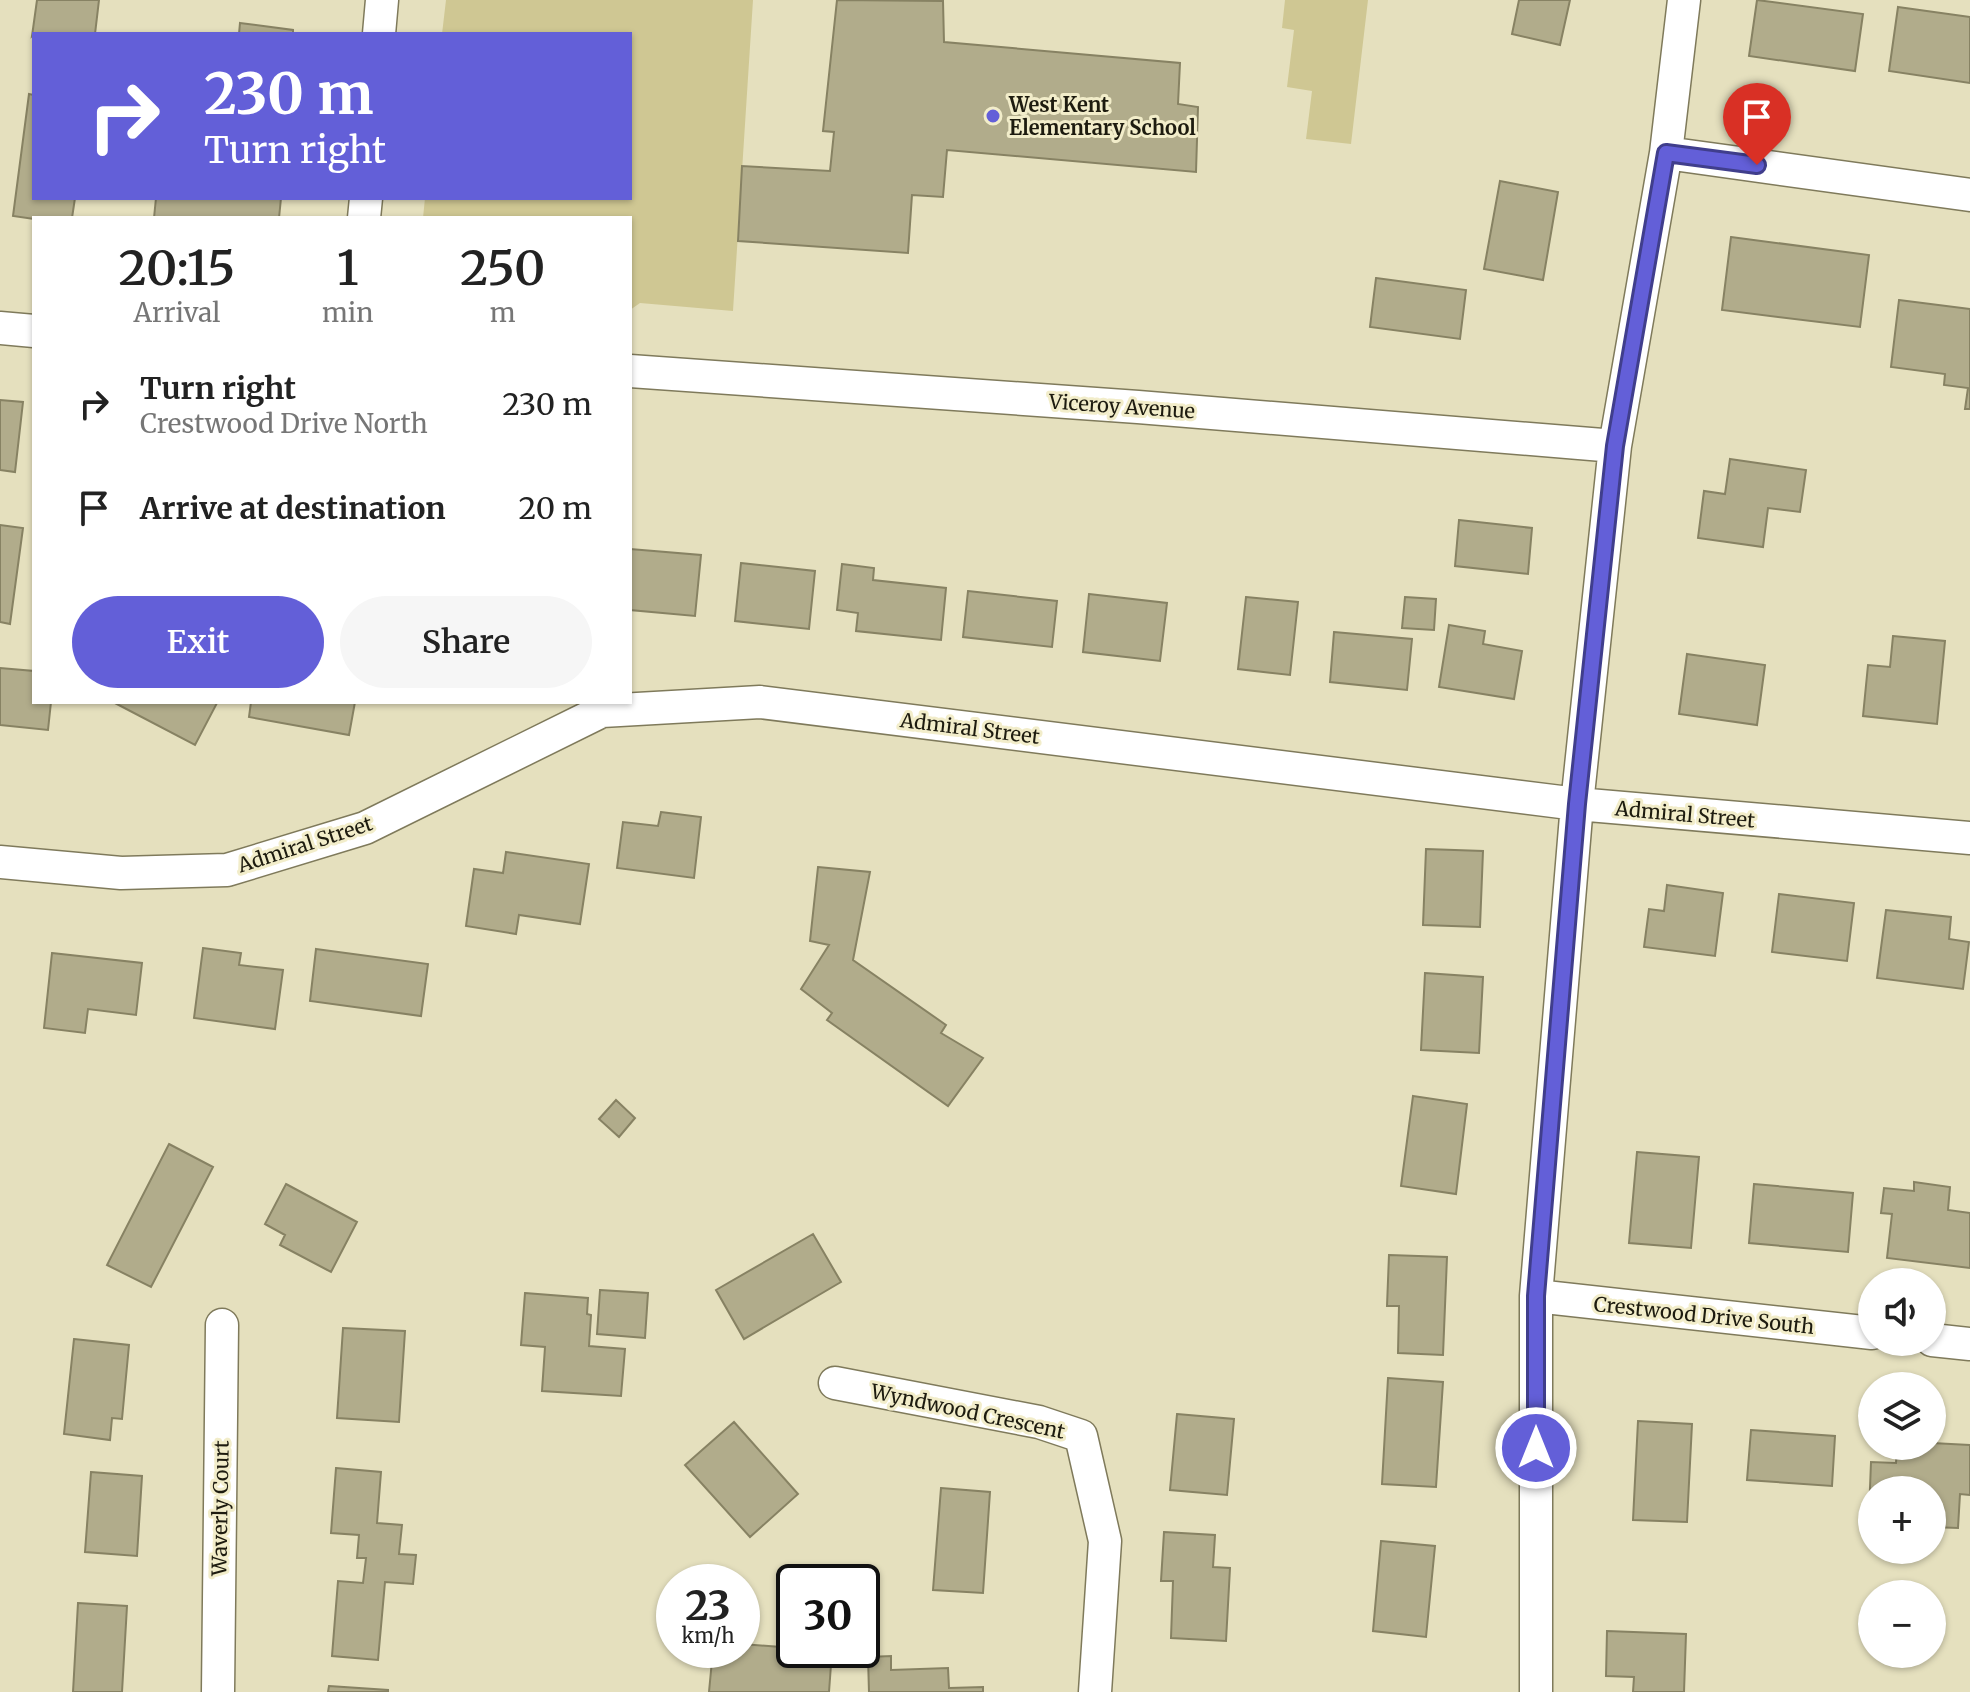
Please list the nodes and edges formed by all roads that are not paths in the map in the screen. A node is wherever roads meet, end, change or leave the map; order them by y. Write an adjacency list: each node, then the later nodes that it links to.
1 (382, 0): 3 (street)
2 (1684, 0): 4 (street)
3 (379, 32)
4 (1666, 153): 5 (street); 9 (street)
5 (1970, 195)
6 (0, 328): 7 (street)
7 (32, 331)
8 (632, 371): 9 (street, Viceroy Avenue)
9 (1615, 446): 10 (street)
10 (1577, 804): 11 (street, Admiral Street); 12 (street, Admiral Street); 13 (street)
11 (1970, 838)
12 (0, 862)
13 (1536, 1296): 15 (street, Crestwood Drive South); 21 (street)
14 (222, 1325): 19 (street, Waverly Court)
15 (1858, 1331)
16 (1946, 1341): 17 (street)
17 (1970, 1344)
18 (835, 1383): 20 (street, Wyndwood Crescent)
19 (218, 1692)
20 (1095, 1692)
21 (1536, 1692)

